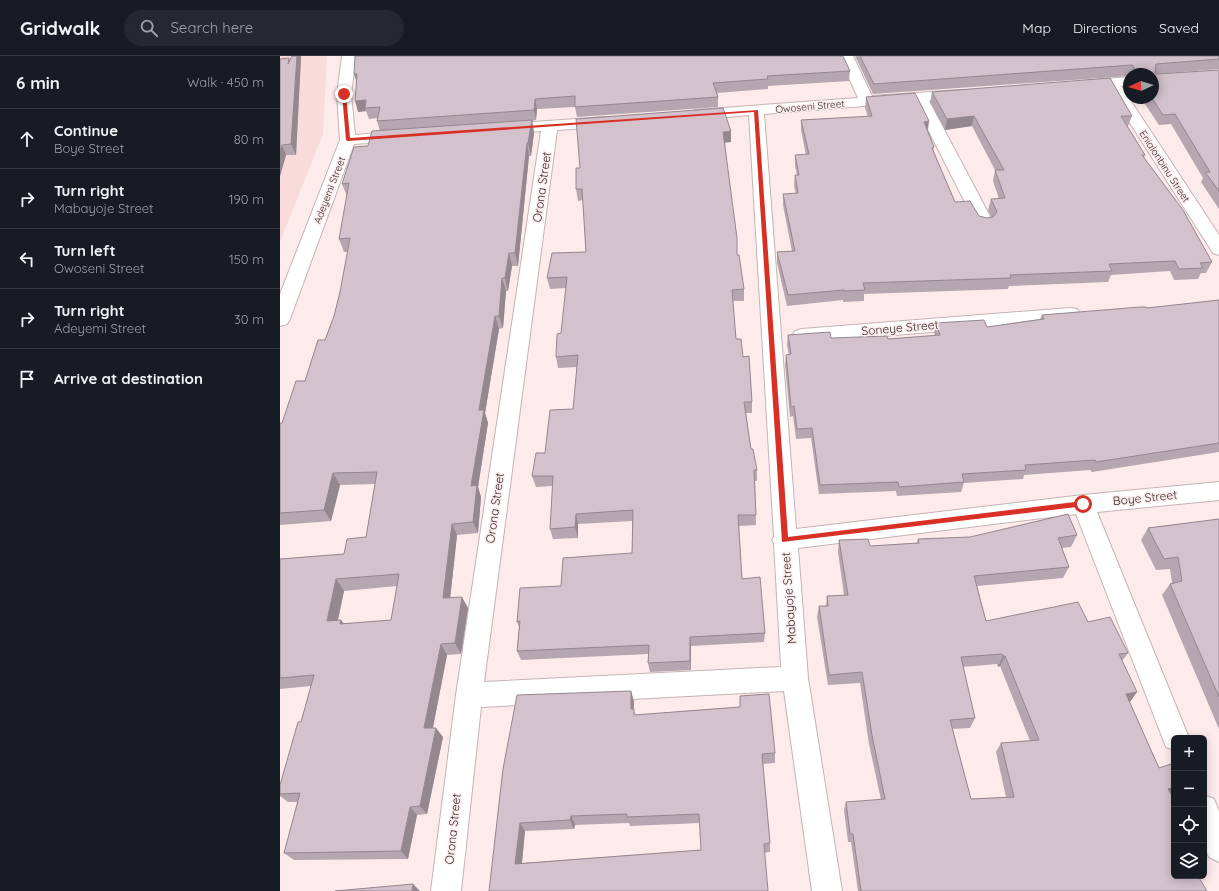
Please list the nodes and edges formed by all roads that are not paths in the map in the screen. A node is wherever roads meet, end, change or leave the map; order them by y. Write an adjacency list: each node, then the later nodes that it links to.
1 (349, 56): 15 (street, Adeyemi Street)
2 (846, 56): 8 (street)
3 (1123, 82): 4 (street)
4 (1112, 83): 5 (street); 17 (street, Enialonbinu Street)
5 (1066, 86)
6 (973, 93): 7 (street, Owoseni Street)
7 (919, 97): 8 (street, Owoseni Street); 16 (street)
8 (867, 101): 9 (street, Owoseni Street)
9 (756, 111): 10 (street, Owoseni Street); 20 (street, Mabayoje Street)
10 (685, 116)
11 (622, 121): 12 (street)
12 (550, 126): 13 (street); 25 (street, Orona Street)
13 (488, 130)
14 (418, 135): 15 (street)
15 (348, 140): 19 (street, Adeyemi Street)
16 (984, 222)
17 (1219, 249)
18 (1086, 313): 20 (street, Soneye Street)
19 (280, 319)
20 (772, 338): 23 (street, Mabayoje Street)
21 (1219, 491): 22 (street, Boye Street)
22 (1083, 504): 23 (street, Boye Street); 26 (street)
23 (784, 540): 24 (street, Mabayoje Street)
24 (795, 678): 25 (street); 30 (street, Mabayoje Street)
25 (469, 695): 29 (street, Orona Street)
26 (1175, 735)
27 (1207, 817): 28 (street)
28 (1219, 847)
29 (446, 891)
30 (827, 891)

